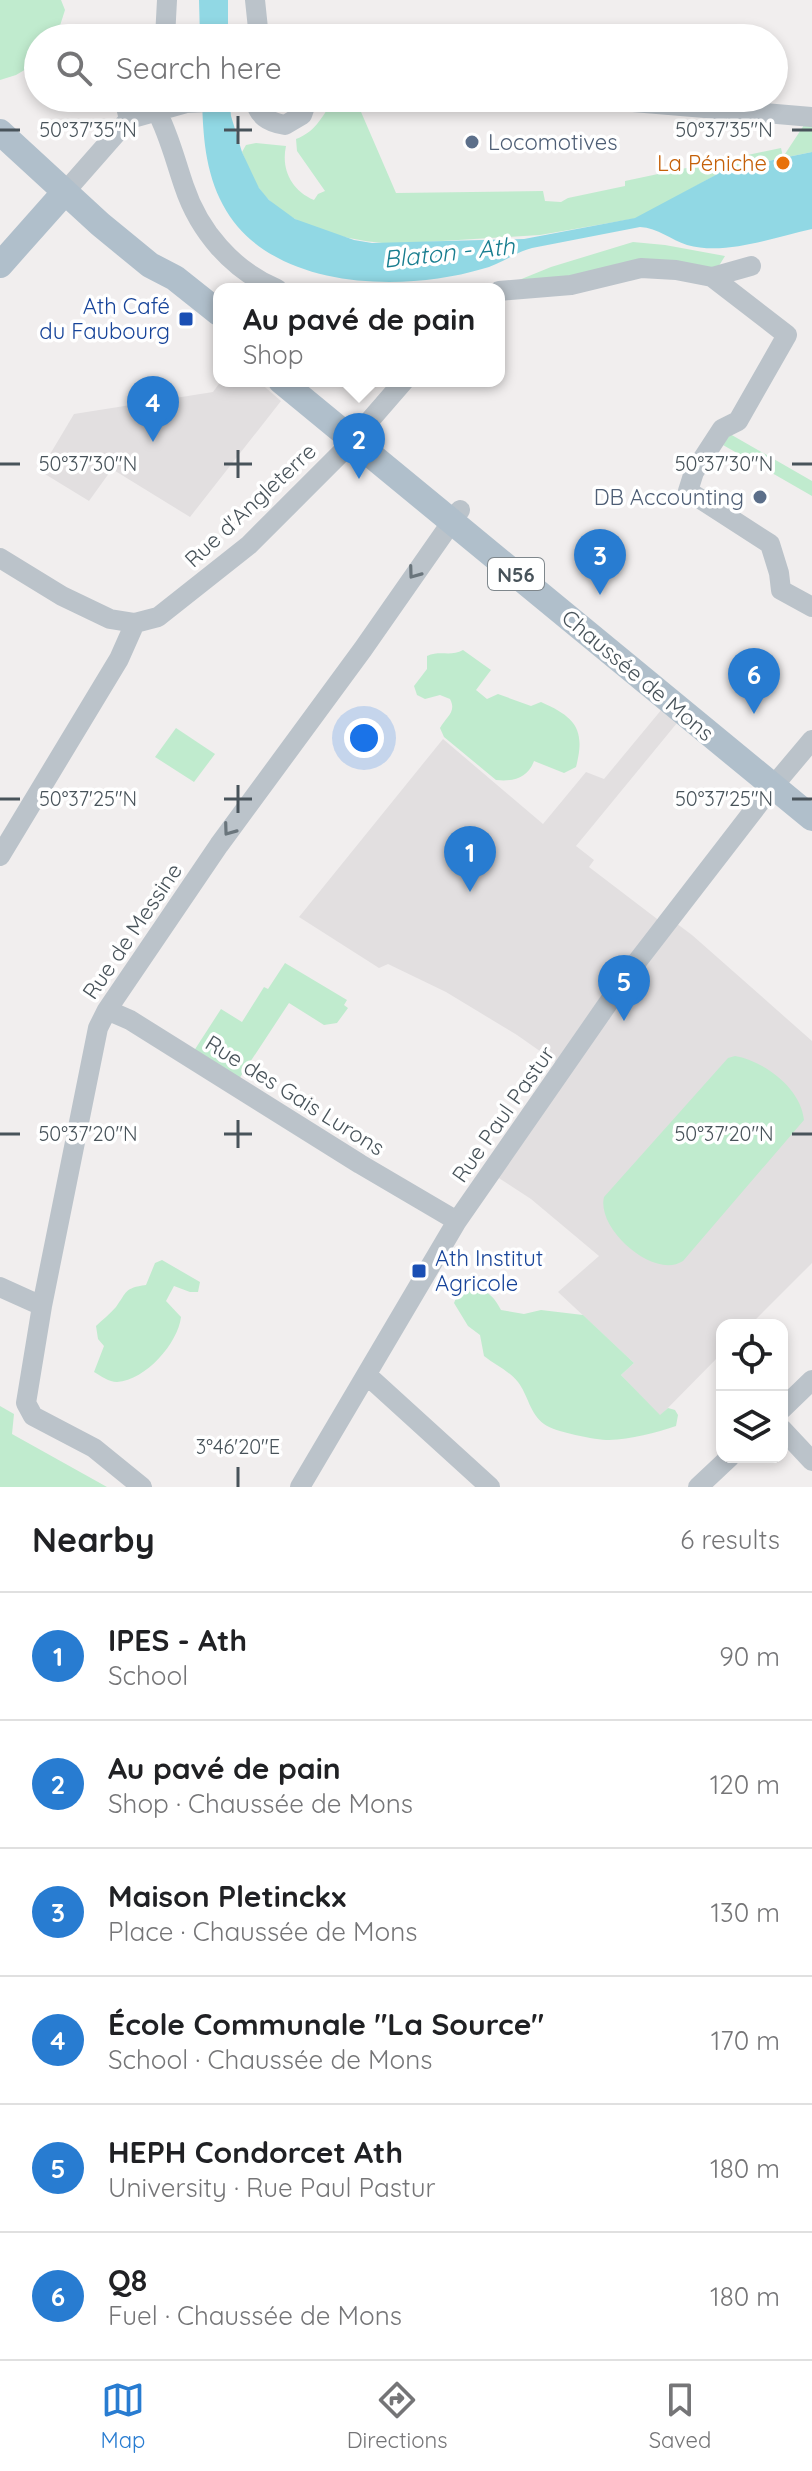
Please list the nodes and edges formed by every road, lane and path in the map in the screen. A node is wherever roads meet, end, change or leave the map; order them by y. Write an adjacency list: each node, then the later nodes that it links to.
1 (167, 0): 3 (street)
2 (255, 0): 4 (street)
3 (166, 24)
4 (258, 24)
5 (127, 112): 12 (street)
6 (150, 112): 12 (street)
7 (157, 112): 19 (street)
8 (260, 112): 9 (street)
9 (303, 112)
10 (752, 112): 11 (street)
11 (812, 117)
12 (129, 119): 14 (street)
13 (0, 132): 14 (main road)
14 (62, 195): 15 (main road); 16 (main road)
15 (0, 265)
16 (150, 265): 21 (main road); 22 (main road)
17 (751, 266): 18 (street)
18 (712, 277): 20 (street); 29 (street)
19 (267, 283)
20 (505, 290)
21 (213, 308)
22 (213, 324)
23 (289, 387): 26 (main road, Chaussée de Mons / N56)
24 (308, 387): 26 (main road, Chaussée de Mons / N56)
25 (399, 387): 26 (street, Rue d'Angleterre)
26 (357, 435): 27 (main road, Chaussée de Mons / N56); 30 (street, Rue d'Angleterre)
27 (455, 516): 32 (main road, Chaussée de Mons / N56); 36 (street, Rue de Messine, one-way to 36)
28 (0, 558): 30 (street)
29 (812, 607)
30 (135, 623): 35 (street)
31 (812, 740): 32 (street, Rue Paul Pastur)
32 (777, 781): 33 (main road, Chaussée de Mons / N56); 34 (main road, Chaussée de Mons / N56); 37 (street, Rue Paul Pastur)
33 (812, 800)
34 (812, 818)
35 (0, 856)
36 (107, 1010): 37 (street, Rue des Gais Lurons); 39 (street, Rue de Messine)
37 (457, 1221): 40 (street, Rue Paul Pastur)
38 (0, 1287): 39 (street)
39 (42, 1306): 46 (street, Rue de Messine)
40 (368, 1376): 47 (street, Rue Paul Pastur); 48 (street)
41 (812, 1380): 42 (street)
42 (788, 1403)
43 (788, 1435): 44 (street)
44 (812, 1461)
45 (724, 1463): 49 (street)
46 (142, 1487)
47 (300, 1487)
48 (490, 1487)
49 (698, 1487)

